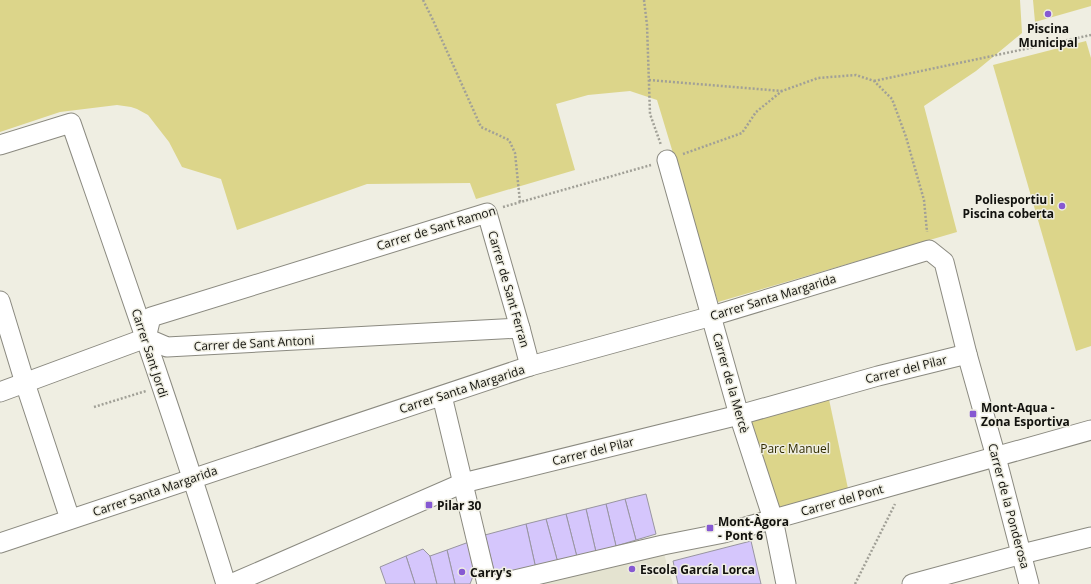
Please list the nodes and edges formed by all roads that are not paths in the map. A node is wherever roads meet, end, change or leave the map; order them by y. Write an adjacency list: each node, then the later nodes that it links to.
1 (0, 145): 8 (street, Carrer Sant Jordi)
2 (667, 160): 6 (street, Carrer de la Mercè)
3 (487, 213): 7 (street, Carrer de Sant Ferran); 8 (street, Carrer de Sant Ramon)
4 (929, 250): 6 (street, Carrer Santa Margarida); 9 (street, Carrer de la Ponderosa)
5 (0, 301): 11 (street)
6 (712, 316): 10 (street, Carrer Santa Margarida); 14 (street, Carrer de la Mercè)
7 (520, 328): 8 (street, Carrer de Sant Antoni); 10 (street, Carrer de Sant Ferran)
8 (146, 338): 11 (street); 17 (street, Carrer Sant Jordi)
9 (967, 354): 14 (street, Carrer del Pilar); 16 (street, Carrer de la Ponderosa)
10 (530, 366): 13 (street, Carrer Santa Margarida)
11 (25, 383): 12 (street); 19 (street)
12 (0, 392)
13 (442, 396): 17 (street, Carrer Santa Margarida); 18 (street)
14 (739, 414): 18 (street, Carrer del Pilar); 20 (street, Carrer de la Mercè)
15 (1091, 430): 16 (street, Carrer del Pont)
16 (996, 457): 20 (street, Carrer del Pont); 23 (street, Carrer de la Ponderosa)
17 (193, 478): 19 (street, Carrer Santa Margarida); 24 (street, Carrer Sant Jordi)
18 (463, 483): 25 (street, Carrer del Pilar); 26 (street)
19 (70, 519): 22 (street, Carrer Santa Margarida)
20 (773, 519): 27 (street, Carrer del Pont); 28 (street, Carrer de la Mercè)
21 (1091, 537): 23 (street)
22 (0, 543)
23 (1022, 554): 29 (street); 30 (street, Carrer de la Ponderosa)
24 (226, 584)
25 (231, 584)
26 (487, 584)
27 (498, 584)
28 (786, 584)
29 (912, 584)
30 (1029, 584)

